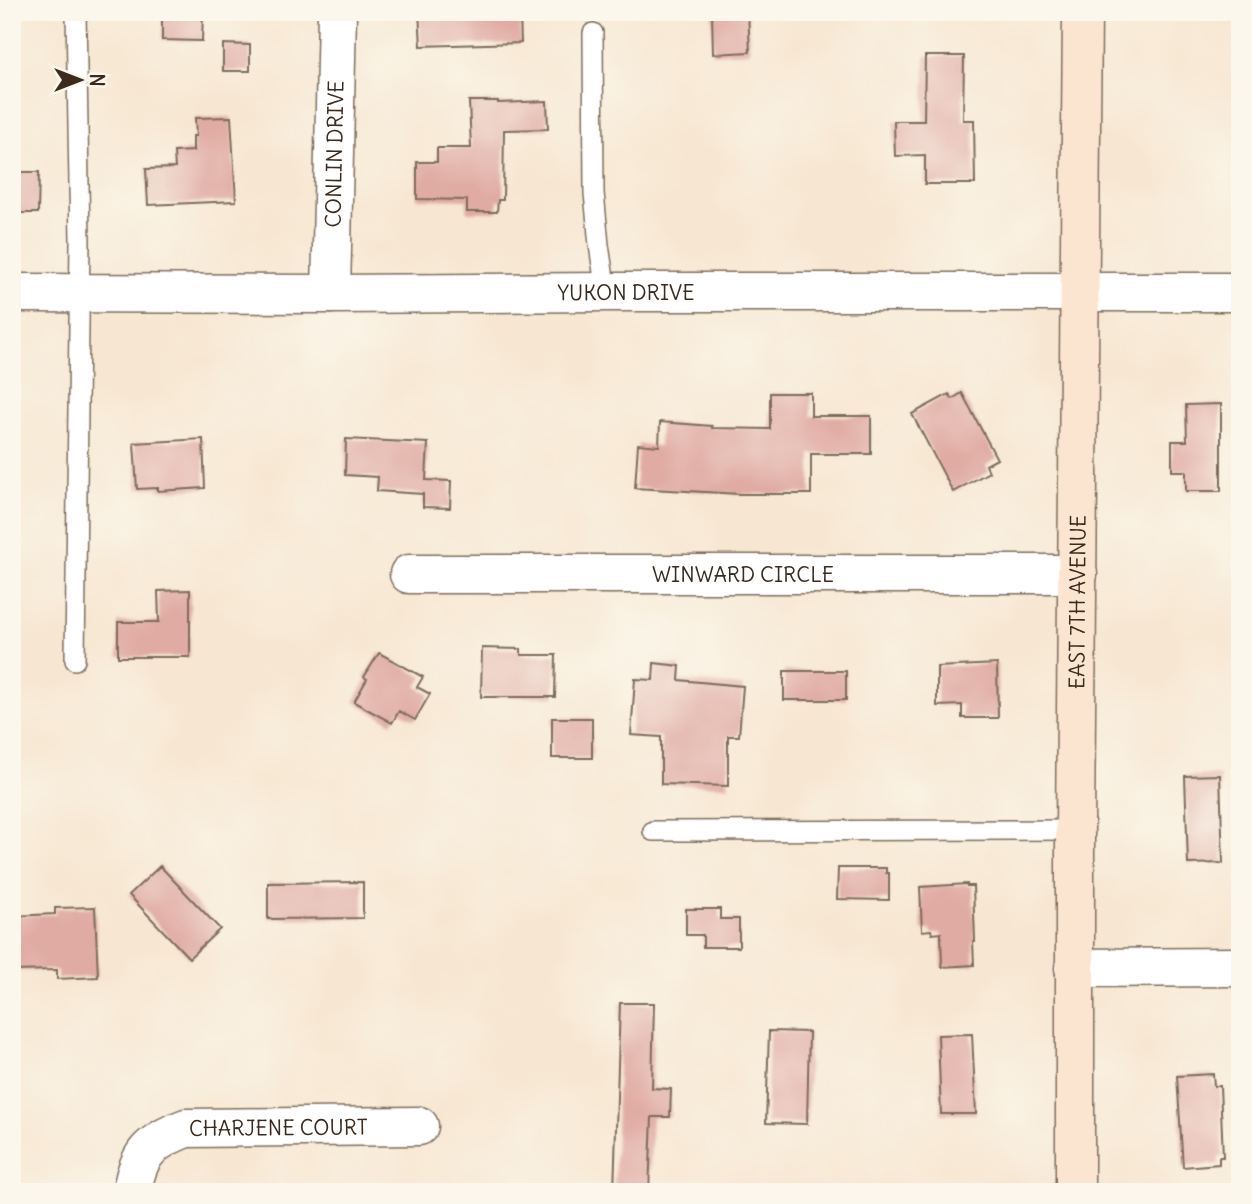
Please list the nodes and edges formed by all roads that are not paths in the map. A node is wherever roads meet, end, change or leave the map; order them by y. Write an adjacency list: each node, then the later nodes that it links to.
1 (76, 12): 5 (lane)
2 (337, 12): 10 (street, CONLIN DRIVE)
3 (1082, 12): 7 (main road, EAST 7TH AVENUE)
4 (593, 33): 6 (lane)
5 (80, 292): 9 (street, YUKON DRIVE); 10 (street, YUKON DRIVE); 13 (lane)
6 (606, 292): 7 (street, YUKON DRIVE); 10 (street, YUKON DRIVE)
7 (1080, 292): 8 (street, YUKON DRIVE); 12 (main road, EAST 7TH AVENUE)
8 (1240, 292)
9 (12, 293)
10 (331, 294)
11 (409, 574): 12 (street, WINWARD CIRCLE)
12 (1078, 574): 15 (main road, EAST 7TH AVENUE)
13 (75, 660)
14 (653, 831): 15 (lane)
15 (1075, 831): 17 (main road, EAST 7TH AVENUE)
16 (1240, 967): 17 (street)
17 (1074, 968): 20 (main road, EAST 7TH AVENUE)
18 (419, 1126): 19 (street, CHARJENE COURT)
19 (132, 1192)
20 (1075, 1192)

